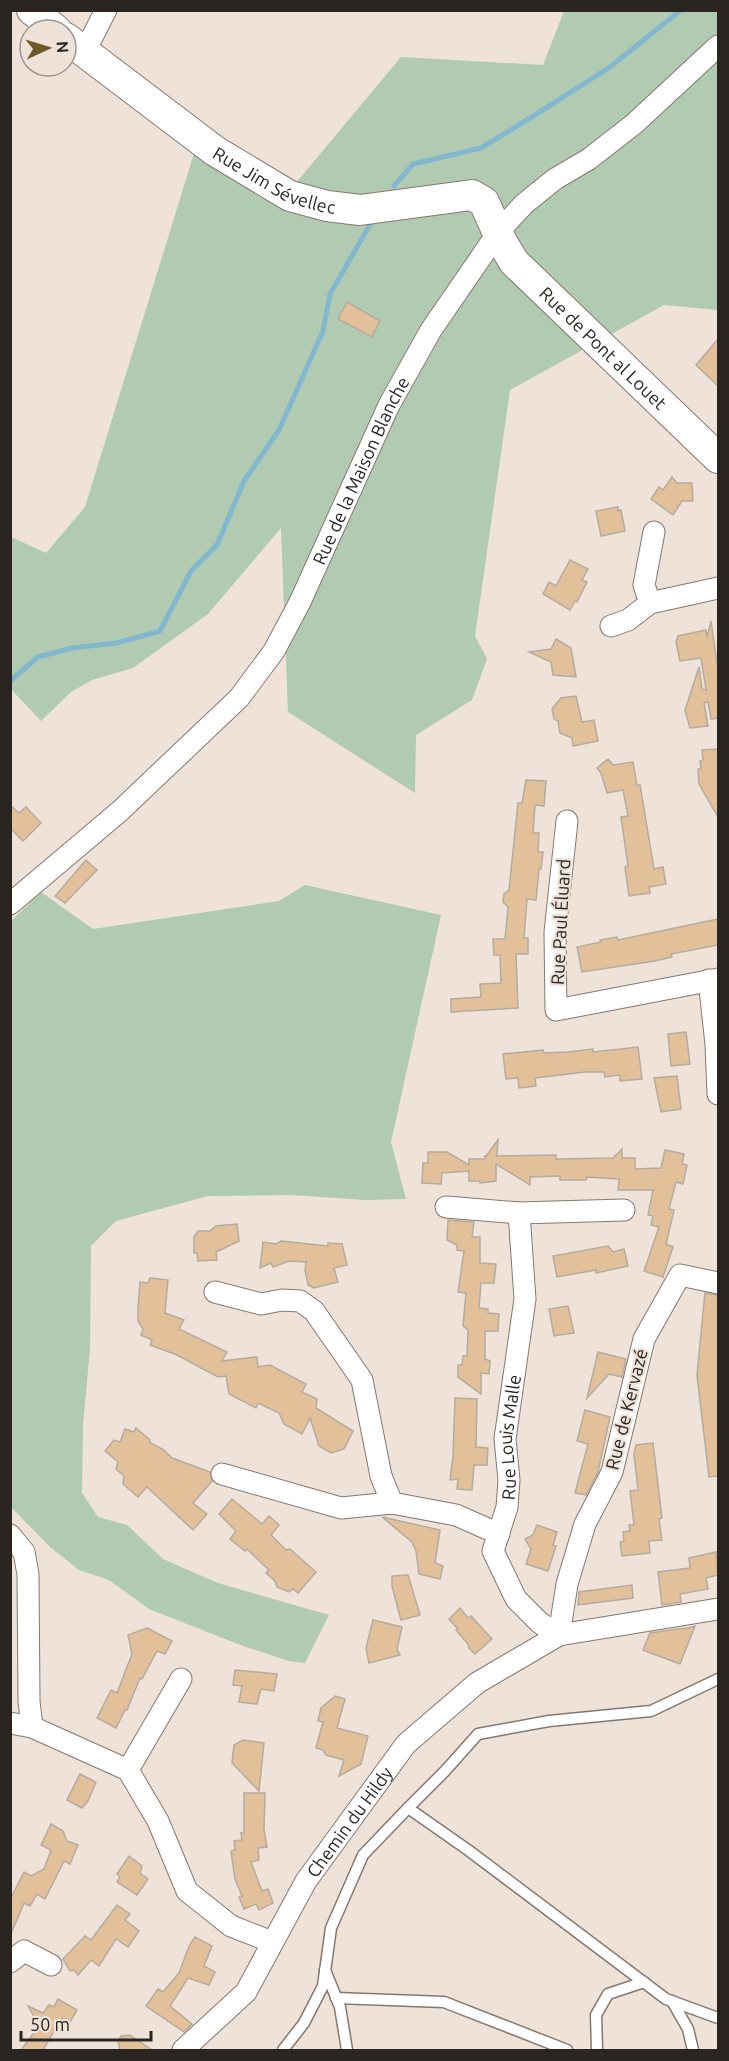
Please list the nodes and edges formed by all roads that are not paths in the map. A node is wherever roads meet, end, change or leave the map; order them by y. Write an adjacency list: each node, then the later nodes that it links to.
1 (106, 10): 2 (street)
2 (78, 43)
3 (718, 46): 5 (street, Rue de la Maison Blanche)
4 (78, 48): 5 (street, Rue Jim Sévellec)
5 (499, 231): 6 (street, Rue de Pont al Louet); 12 (street, Rue de la Maison Blanche)
6 (718, 458)
7 (654, 532): 9 (street)
8 (718, 588): 9 (street)
9 (650, 603): 10 (street)
10 (611, 626)
11 (567, 821): 13 (street, Rue Paul Éluard)
12 (10, 904)
13 (714, 980): 14 (street, Rue Paul Éluard)
14 (718, 1094)
15 (446, 1207): 17 (street)
16 (624, 1210): 17 (street)
17 (519, 1213): 22 (street, Rue Louis Malle)
18 (718, 1283): 25 (street, Rue de Kervazé)
19 (215, 1292): 21 (street)
20 (222, 1474): 21 (street)
21 (392, 1503): 22 (street)
22 (499, 1534): 25 (street, Rue Louis Malle)
23 (10, 1535): 29 (street)
24 (718, 1609): 25 (street)
25 (559, 1635): 32 (street, Chemin du Hildy)
26 (718, 1678): 31 (lane)
27 (181, 1679): 30 (street)
28 (10, 1723): 29 (street)
29 (32, 1727): 30 (street)
30 (128, 1770): 32 (street)
31 (408, 1808): 35 (lane); 36 (lane)
32 (272, 1942): 40 (street, Chemin du Hildy)
33 (10, 1962): 34 (street)
34 (51, 1965)
35 (325, 1970): 37 (lane); 41 (lane)
36 (644, 1982): 38 (lane); 44 (lane)
37 (336, 1998): 42 (lane); 43 (lane)
38 (672, 2001): 39 (lane); 45 (lane)
39 (718, 2018)
40 (183, 2050)
41 (284, 2050)
42 (347, 2050)
43 (567, 2050)
44 (597, 2050)
45 (693, 2050)

